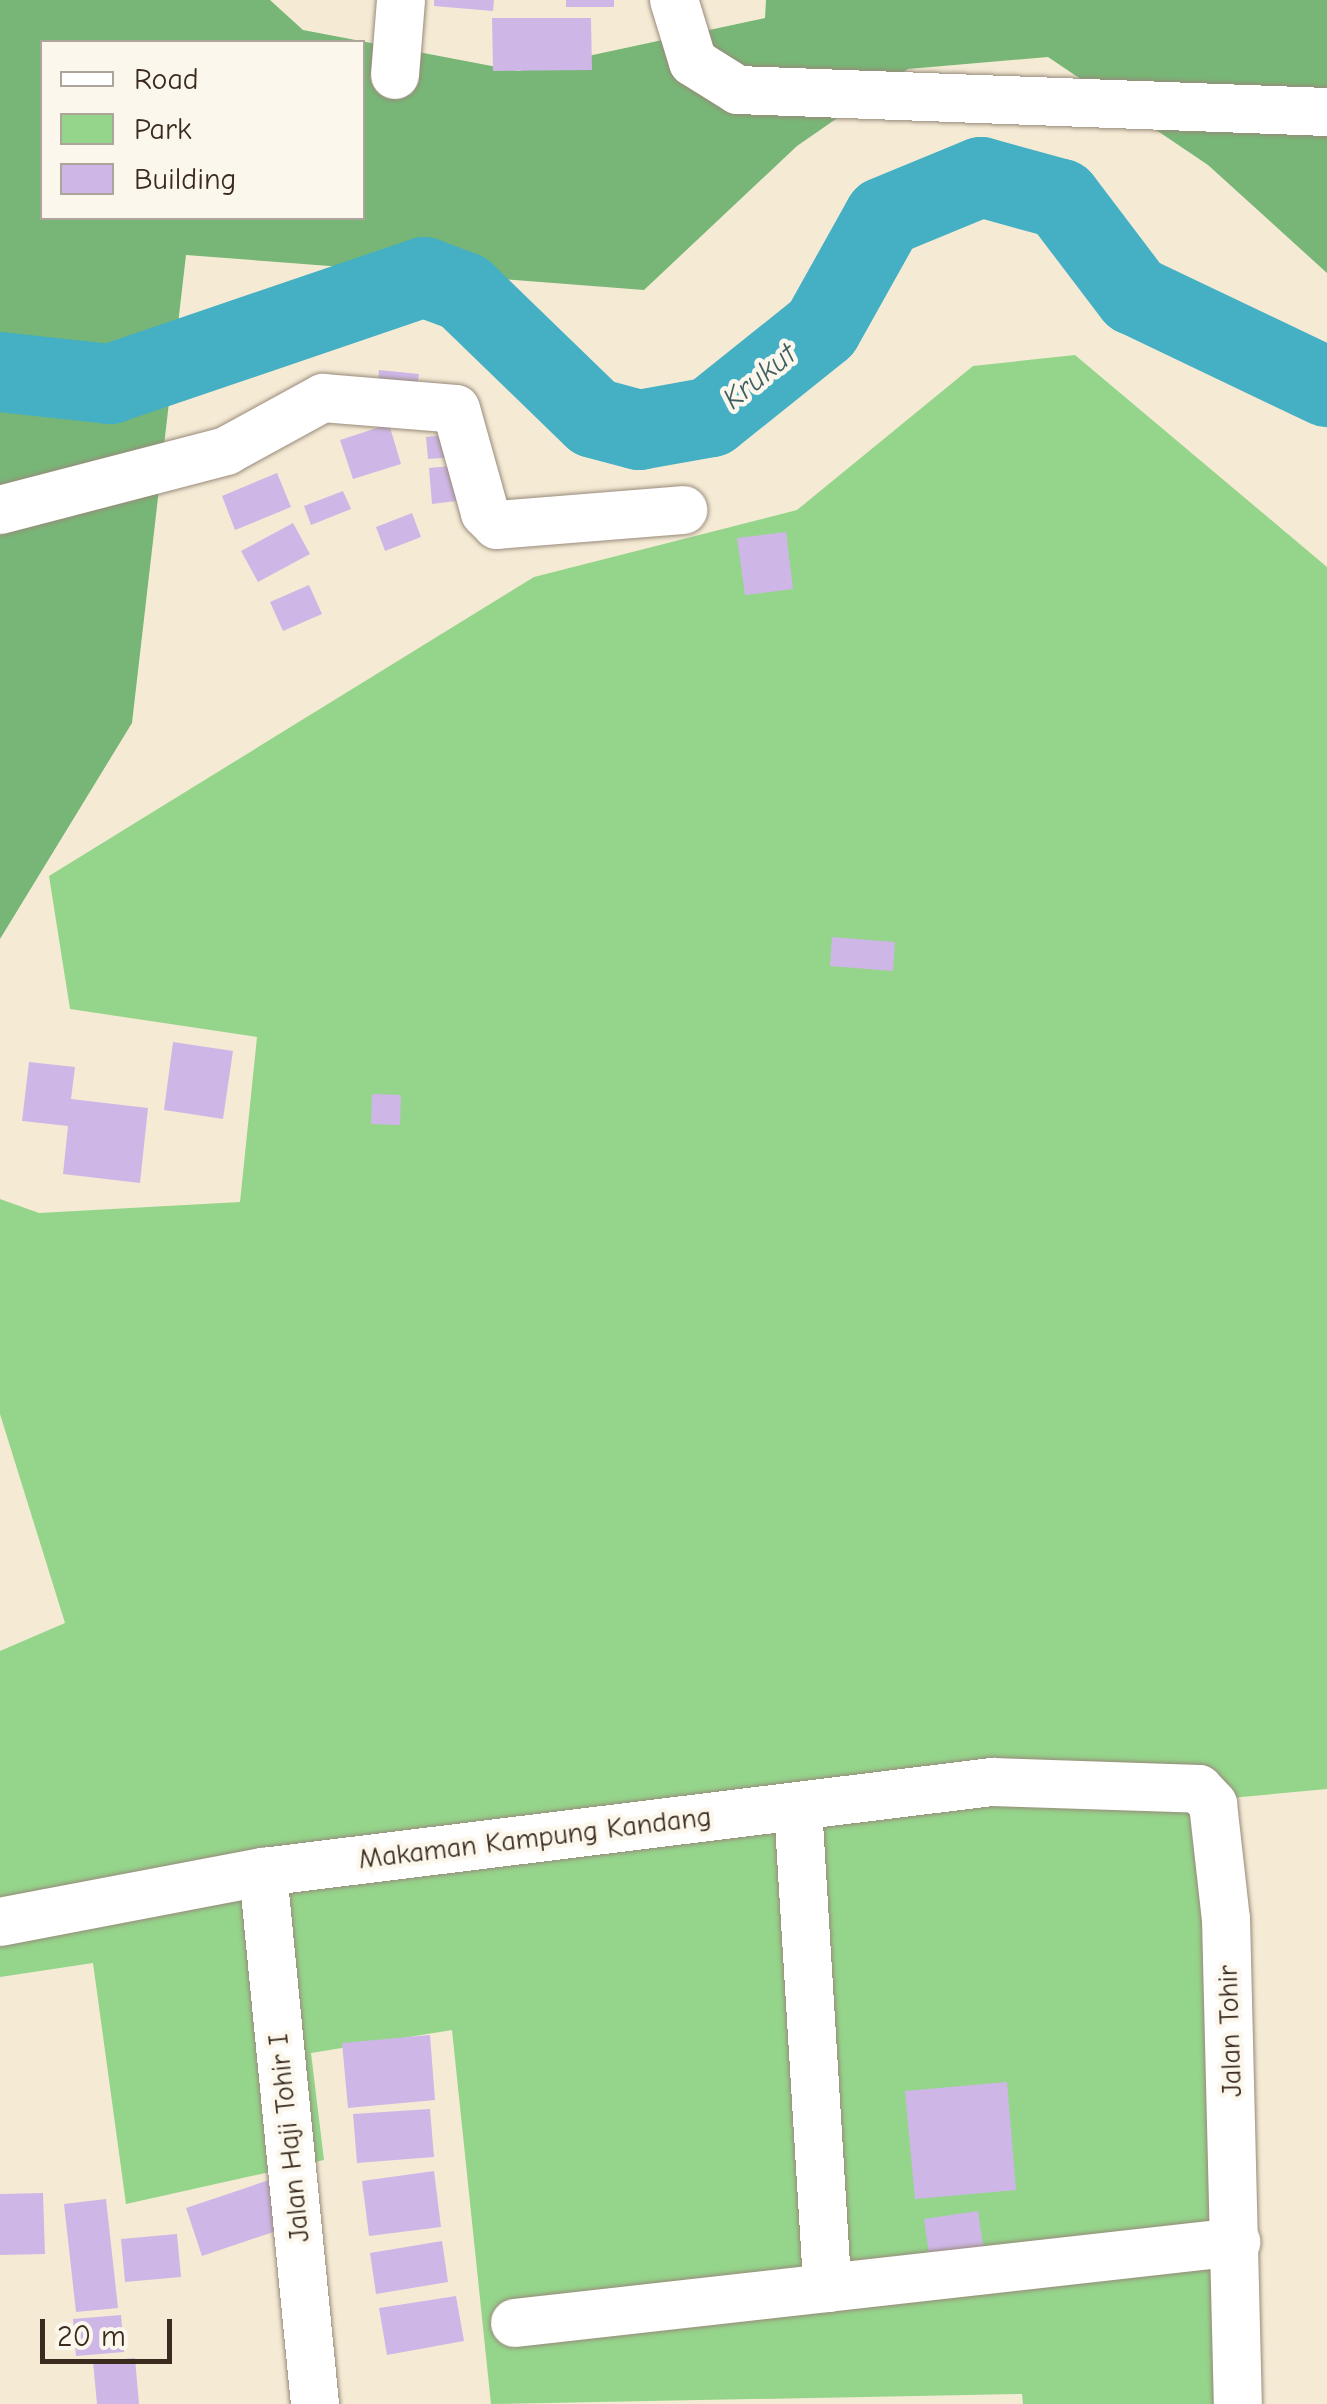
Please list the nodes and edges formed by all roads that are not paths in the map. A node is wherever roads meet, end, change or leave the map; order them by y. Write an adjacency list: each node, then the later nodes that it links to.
1 (401, 0): 3 (street)
2 (674, 0): 4 (street)
3 (396, 76)
4 (1326, 116)
5 (0, 510): 6 (street)
6 (683, 510)
7 (1073, 1788): 8 (street, Makaman Kampung Kandang); 11 (street, Jalan Tohir)
8 (798, 1808): 9 (street, Makaman Kampung Kandang); 12 (street)
9 (263, 1872): 10 (street, Makaman Kampung Kandang); 14 (street, Jalan Haji Tohir I)
10 (0, 1922)
11 (1236, 2242): 12 (street); 15 (street, Jalan Tohir)
12 (827, 2288): 13 (street)
13 (514, 2323)
14 (315, 2404)
15 (1238, 2404)

